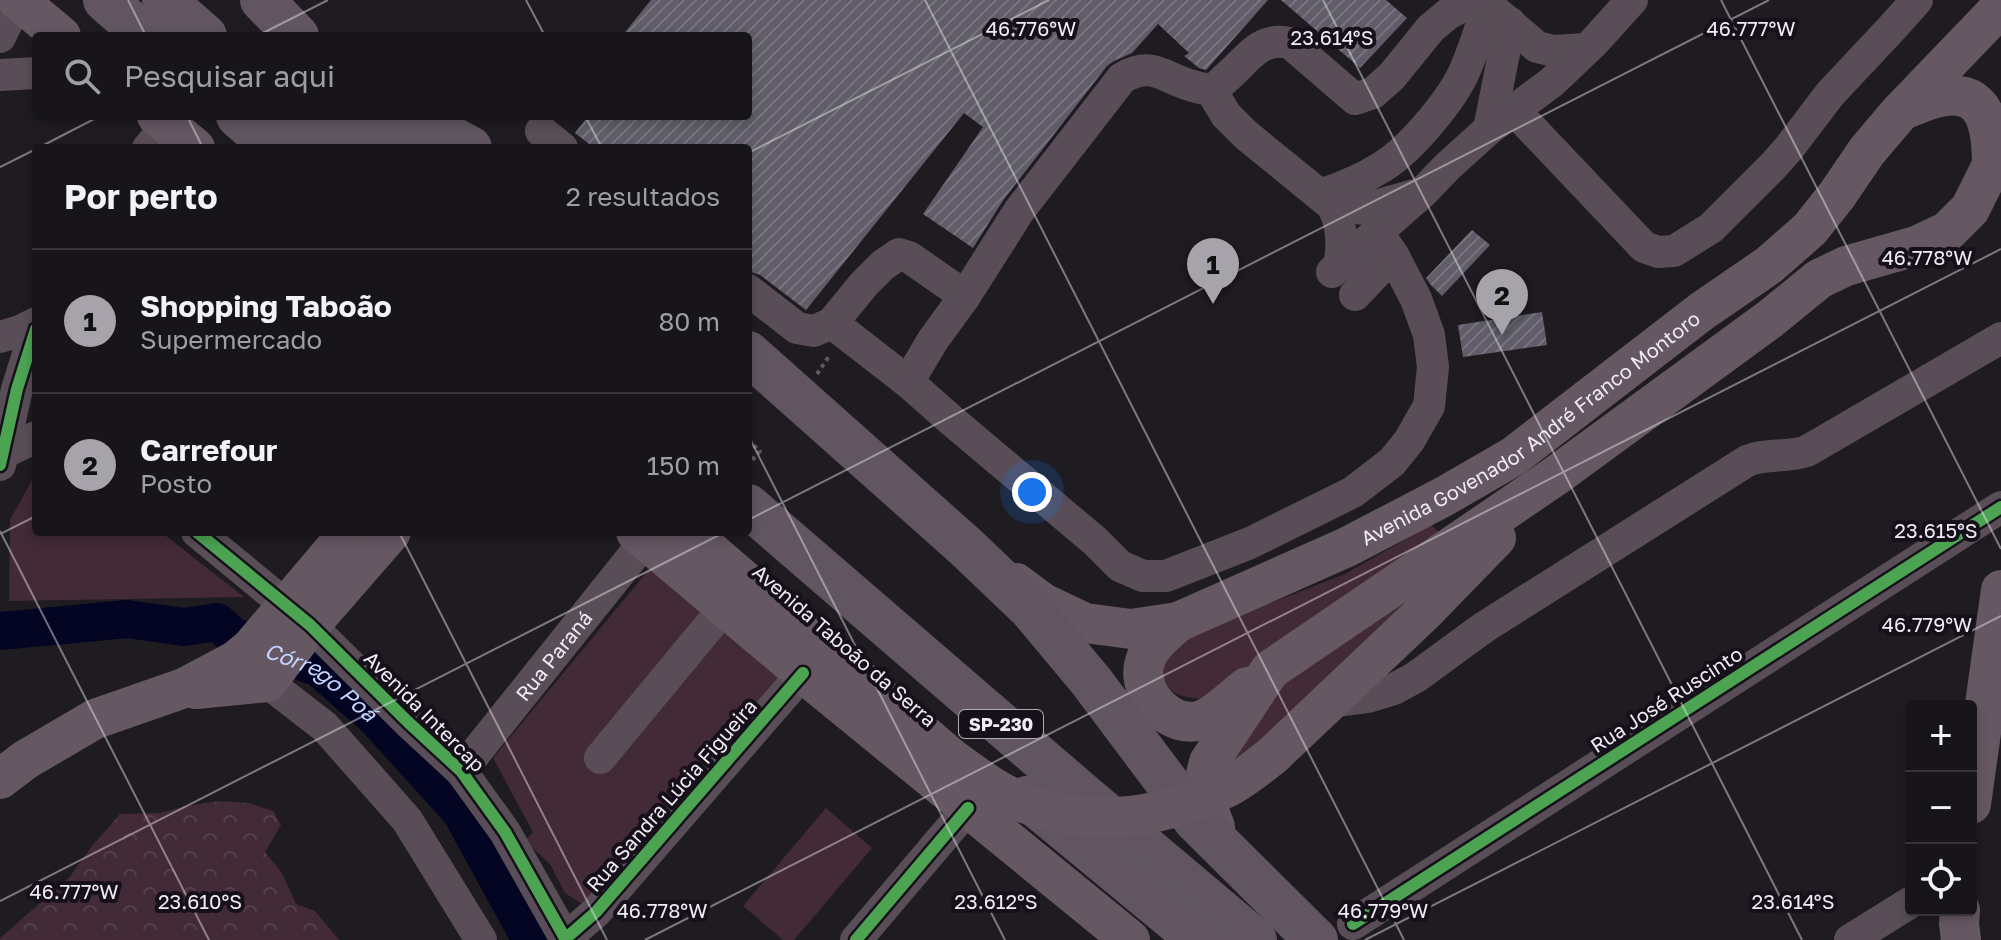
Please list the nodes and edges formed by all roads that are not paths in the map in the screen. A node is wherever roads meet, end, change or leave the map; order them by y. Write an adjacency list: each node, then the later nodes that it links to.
1 (18, 0): 9 (main road); 12 (street)
2 (105, 0): 10 (highway)
3 (164, 0): 11 (highway)
4 (1632, 0): 13 (street)
5 (1917, 0): 17 (street)
6 (1488, 7): 8 (street); 13 (street); 23 (street); 30 (street)
7 (2001, 7): 18 (main road, Avenida Govenador André Franco Montoro)
8 (1430, 14): 16 (street)
9 (56, 32)
10 (141, 32)
11 (200, 32)
12 (0, 37)
13 (1585, 49): 17 (street)
14 (32, 73): 15 (street)
15 (0, 75)
16 (1215, 88): 30 (street); 34 (street)
17 (1514, 110): 23 (street)
18 (1900, 112): 28 (main road); 59 (main road, Avenida Govenador André Franco Montoro)
19 (243, 120): 24 (highway)
20 (301, 120): 25 (highway)
21 (350, 120): 26 (highway)
22 (418, 120): 27 (highway)
23 (1489, 129): 29 (street)
24 (270, 144)
25 (328, 144)
26 (396, 144)
27 (462, 144)
28 (1996, 156): 46 (main road)
29 (1423, 192): 30 (street); 31 (street)
30 (1326, 200): 31 (street)
31 (1386, 244): 33 (street); 41 (street)
32 (752, 293): 35 (street)
33 (1355, 295)
34 (965, 296): 35 (street); 41 (street)
35 (832, 323): 41 (street)
36 (32, 327): 37 (street)
37 (0, 337)
38 (2001, 338): 45 (street)
39 (32, 340): 42 (street)
40 (752, 357): 55 (highway)
41 (908, 382)
42 (18, 389): 44 (street)
43 (32, 440): 44 (street)
44 (2, 459)
45 (1733, 469): 60 (street); 64 (street)
46 (1554, 477): 60 (main road); 62 (main road)
47 (2001, 507): 73 (street, Rua José Ruscinto)
48 (752, 509): 80 (highway, Avenida Taboão da Serra / SP-230)
49 (201, 536): 58 (street, Avenida Intercap)
50 (347, 536): 58 (main road)
51 (387, 536): 58 (main road)
52 (640, 536): 57 (main road); 66 (street, Rua Paraná)
53 (693, 536): 64 (main road, bridge)
54 (719, 536): 71 (highway, Avenida Taboão da Serra / SP-230)
55 (966, 547): 59 (main road, Avenida Govenador André Franco Montoro); 70 (highway)
56 (2001, 590): 67 (main road)
57 (725, 607): 63 (main road); 65 (street)
58 (295, 620): 61 (main road); 66 (street, Avenida Intercap)
59 (1178, 622): 62 (main road)
60 (1403, 632): 64 (main road)
61 (256, 661): 68 (main road); 76 (street)
62 (1270, 670): 70 (main road)
63 (803, 673): 69 (main road); 75 (street, Rua Sandra Lúcia Figueira)
64 (1330, 702)
65 (600, 758)
66 (461, 771): 75 (street, Avenida Intercap)
67 (1975, 772)
68 (0, 779)
69 (968, 808): 74 (main road); 77 (street)
70 (1231, 855): 73 (highway)
71 (1124, 878): 78 (highway); 79 (highway, Avenida Taboão da Serra / SP-230)
72 (1905, 906): 81 (street)
73 (1334, 932)
74 (1120, 937)
75 (565, 939)
76 (481, 940)
77 (856, 940)
78 (1170, 940)
79 (1199, 940)
80 (1255, 940)
81 (1850, 940)

